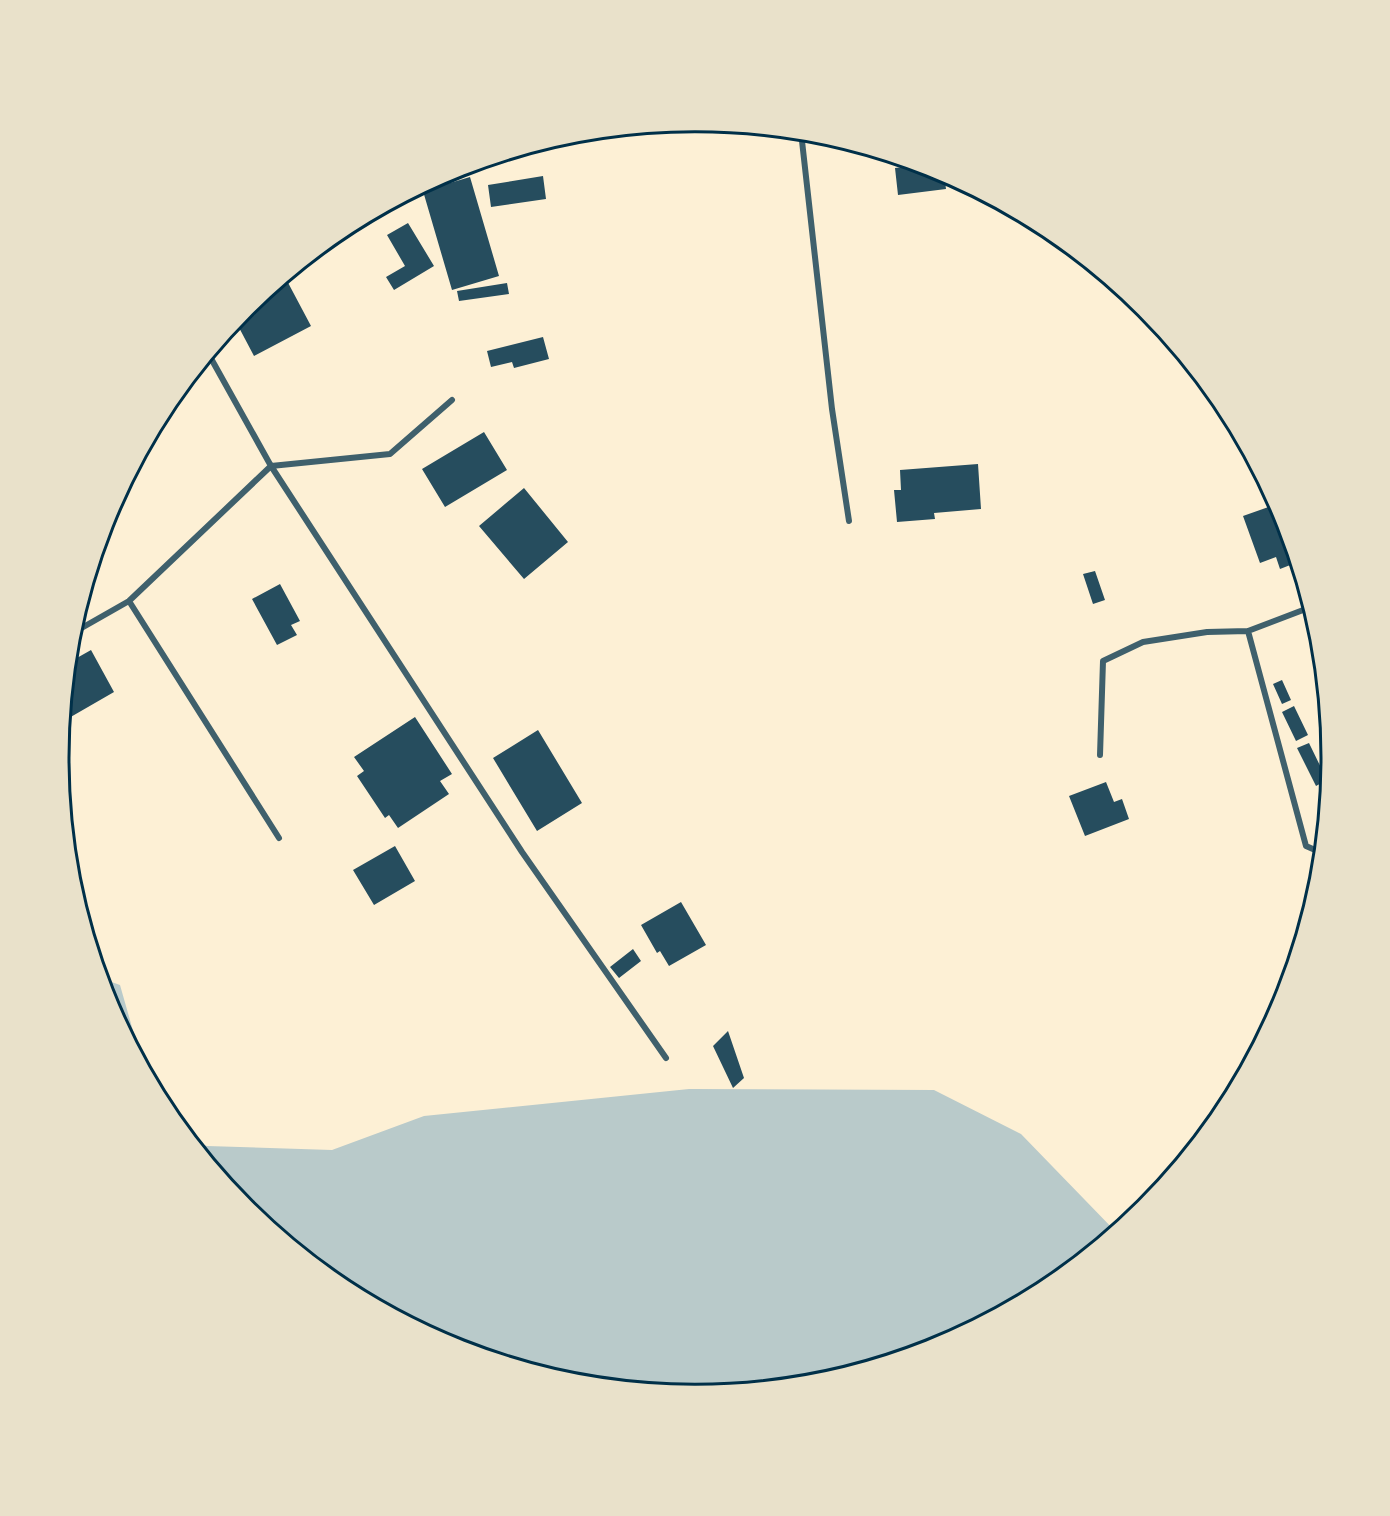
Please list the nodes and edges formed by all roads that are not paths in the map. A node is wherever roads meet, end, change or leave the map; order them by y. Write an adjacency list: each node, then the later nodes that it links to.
1 (802, 141): 5 (street)
2 (212, 360): 4 (street)
3 (452, 400): 4 (street)
4 (271, 466): 6 (street); 13 (street)
5 (849, 521)
6 (129, 601): 8 (street); 11 (street)
7 (1303, 610): 9 (street)
8 (83, 627)
9 (1248, 631): 10 (street); 12 (street)
10 (1100, 755)
11 (279, 838)
12 (1314, 850)
13 (666, 1058)

